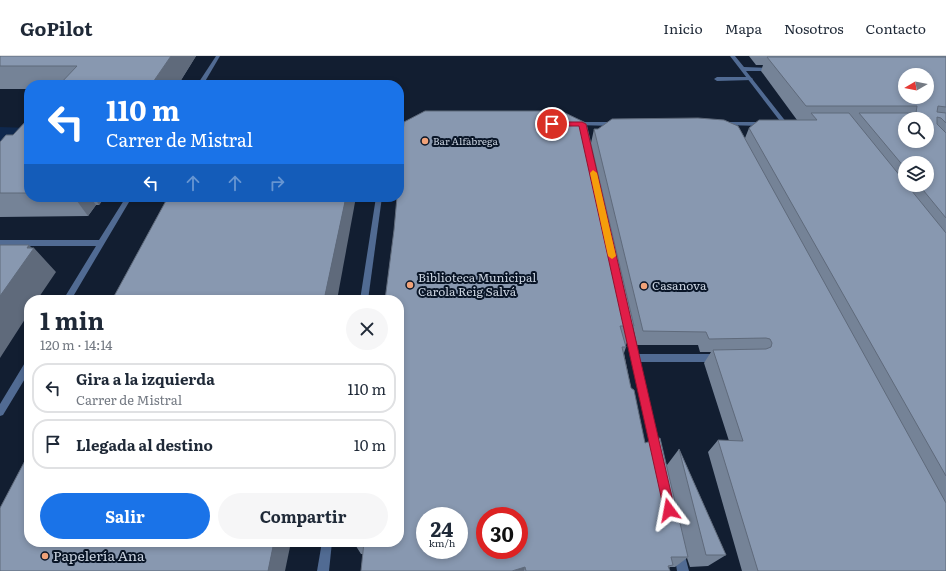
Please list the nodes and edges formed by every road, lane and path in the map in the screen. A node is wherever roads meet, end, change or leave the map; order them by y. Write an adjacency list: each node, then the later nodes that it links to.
1 (218, 56): 7 (street)
2 (732, 56): 3 (street)
3 (743, 69): 4 (street); 6 (street)
4 (777, 69)
5 (717, 79): 6 (street)
6 (750, 79): 13 (street)
7 (203, 80)
8 (404, 124): 9 (street)
9 (423, 124)
10 (566, 124): 11 (street)
11 (624, 124)
12 (770, 124): 14 (street)
13 (778, 124)
14 (726, 126)
15 (126, 202): 17 (street)
16 (378, 202): 20 (street)
17 (101, 243): 18 (street); 19 (street)
18 (0, 244)
19 (70, 295)
20 (365, 295)
21 (627, 320): 22 (street)
22 (635, 358): 23 (street); 26 (street)
23 (726, 358)
24 (24, 372): 25 (street)
25 (0, 412)
26 (657, 457)
27 (676, 541): 30 (street)
28 (327, 547): 29 (street)
29 (323, 571)
30 (683, 571)

